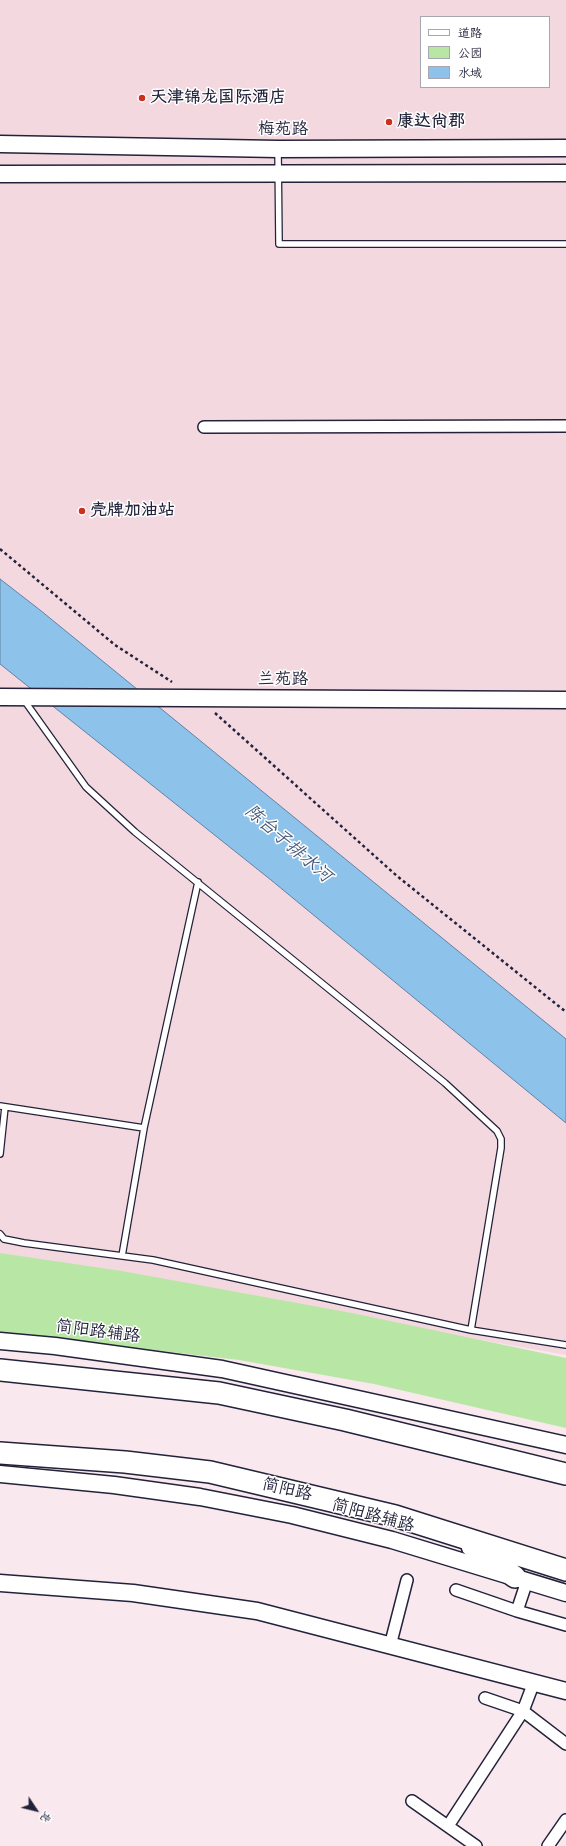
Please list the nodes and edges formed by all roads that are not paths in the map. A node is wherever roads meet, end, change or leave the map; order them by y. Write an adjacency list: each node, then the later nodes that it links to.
1 (2, 144): 3 (street, 梅苑路)
2 (566, 148): 3 (street, 梅苑路)
3 (278, 149): 4 (lane)
4 (278, 173): 5 (street); 6 (street); 7 (lane)
5 (566, 173)
6 (1, 174)
7 (566, 244)
8 (566, 426): 9 (street)
9 (204, 427)
10 (0, 697): 12 (street, 兰苑路)
11 (566, 700): 13 (street, 兰苑路)
12 (32, 702): 13 (street, 兰苑路); 14 (street, 兰苑路); 16 (lane)
13 (202, 702): 15 (street, 兰苑路)
14 (0, 704)
15 (566, 706)
16 (198, 882): 18 (lane); 22 (lane)
17 (3, 1107): 18 (lane); 19 (lane)
18 (144, 1128): 21 (lane)
19 (0, 1154)
20 (0, 1234): 21 (lane)
21 (122, 1256): 22 (lane)
22 (472, 1330): 24 (lane)
23 (0, 1341): 26 (street, 简阳路辅路)
24 (566, 1345)
25 (0, 1370): 29 (highway)
26 (566, 1445)
27 (0, 1453): 30 (highway, 简阳路)
28 (0, 1474): 32 (street, 简阳路辅路)
29 (566, 1474)
30 (457, 1535): 31 (highway, 简阳路); 32 (highway)
31 (566, 1570)
32 (521, 1579): 36 (street, 简阳路辅路); 37 (street)
33 (407, 1580): 39 (street)
34 (0, 1583): 39 (street)
35 (456, 1590): 37 (street)
36 (566, 1593)
37 (517, 1611): 38 (street)
38 (566, 1625)
39 (390, 1646): 40 (street)
40 (534, 1682): 41 (street); 43 (street)
41 (566, 1691)
42 (485, 1698): 43 (street)
43 (523, 1711): 44 (street); 47 (street)
44 (566, 1744)
45 (412, 1800): 47 (street)
46 (566, 1820): 49 (street)
47 (448, 1826): 48 (street)
48 (476, 1846)
49 (548, 1846)

